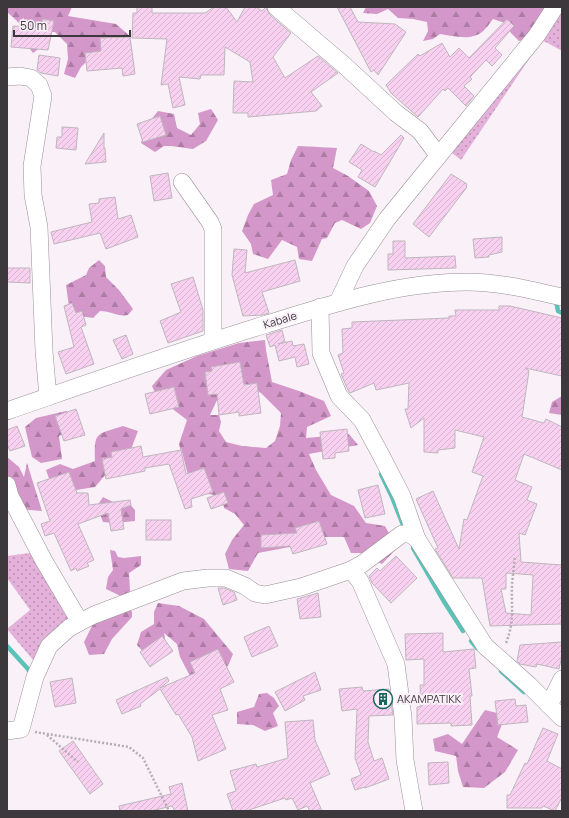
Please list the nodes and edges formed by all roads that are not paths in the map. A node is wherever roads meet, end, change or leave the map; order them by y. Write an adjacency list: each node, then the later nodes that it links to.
1 (276, 7): 4 (street)
2 (555, 7): 4 (street)
3 (7, 77): 10 (street)
4 (438, 155): 7 (street)
5 (182, 182): 9 (street)
6 (562, 297): 7 (street, Kabale)
7 (338, 302): 8 (street, Kabale)
8 (320, 307): 9 (street, Kabale); 13 (street)
9 (214, 340): 10 (street, Kabale)
10 (48, 397): 11 (street, Kabale)
11 (7, 411)
12 (7, 485): 15 (street)
13 (418, 539): 14 (street); 17 (street)
14 (351, 570): 15 (street); 20 (street)
15 (80, 622): 19 (street)
16 (562, 679): 17 (street)
17 (549, 705): 18 (street)
18 (562, 718)
19 (14, 730)
20 (414, 811)

